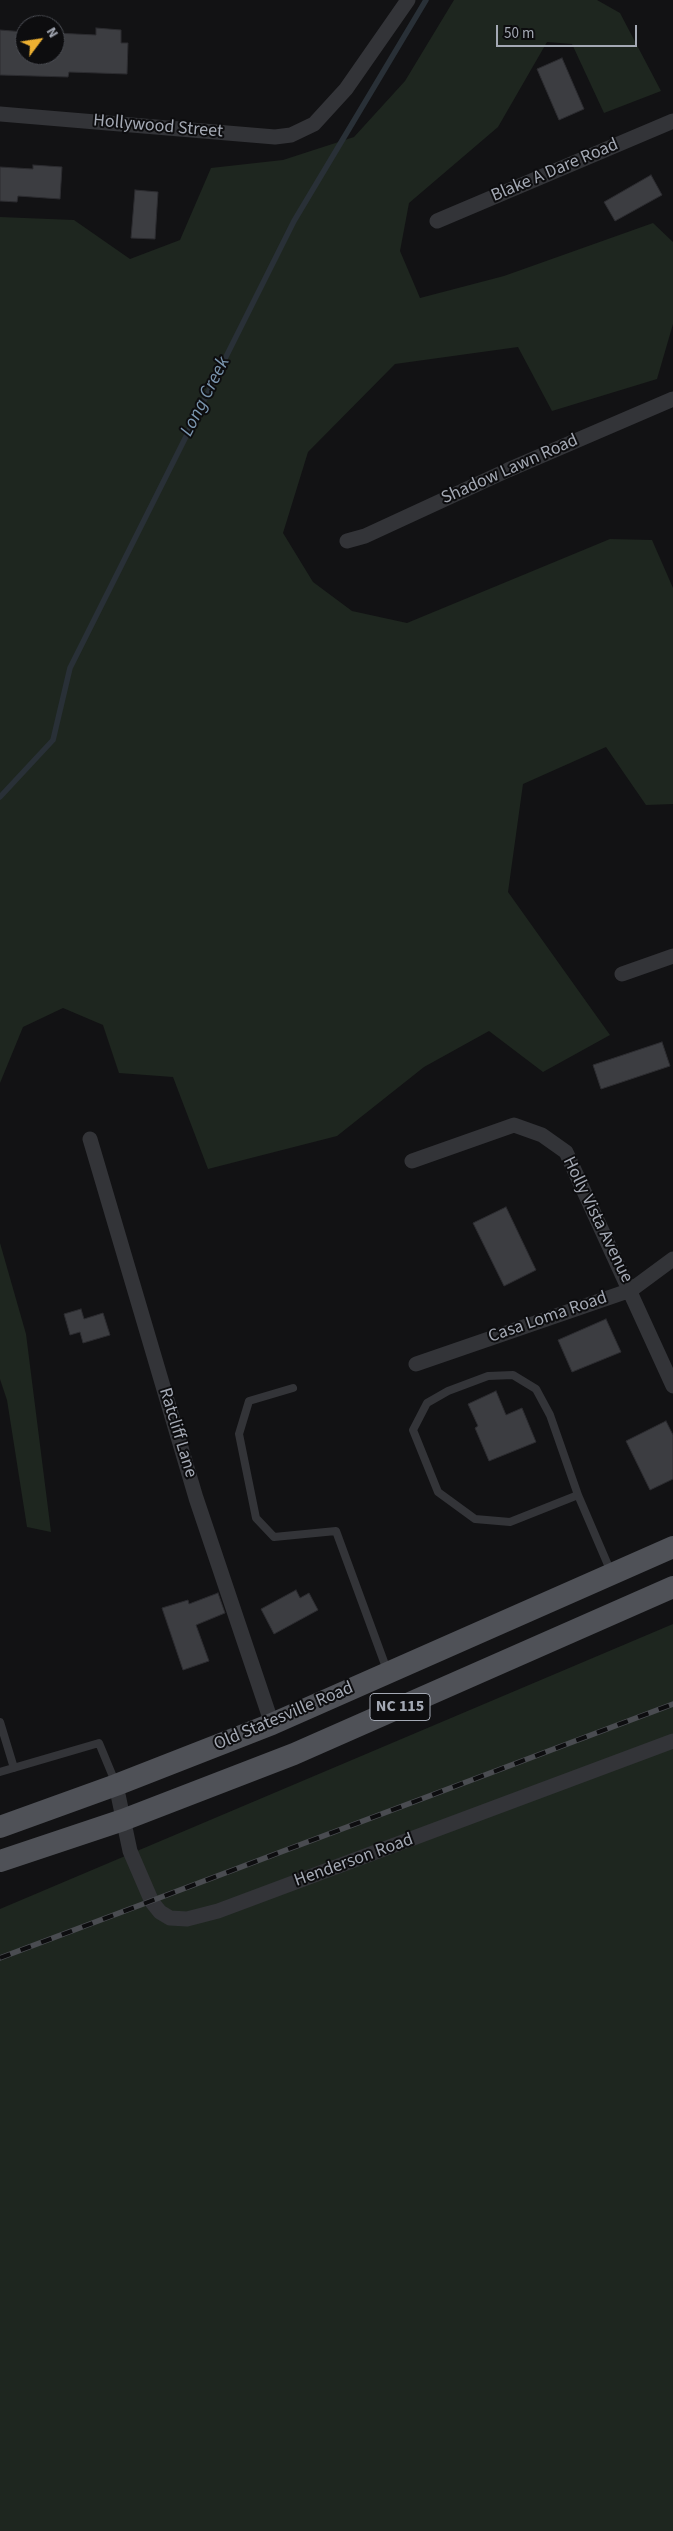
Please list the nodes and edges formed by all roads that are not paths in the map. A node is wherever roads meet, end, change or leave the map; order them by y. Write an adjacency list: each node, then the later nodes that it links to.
1 (408, 0): 2 (street, Hollywood Street)
2 (0, 114)
3 (673, 121): 4 (street, Blake A Dare Road)
4 (437, 222)
5 (673, 399): 6 (street, Shadow Lawn Road)
6 (347, 541)
7 (673, 956): 8 (street)
8 (622, 974)
9 (90, 1139): 22 (street, Ratcliff Lane)
10 (412, 1161): 12 (street, Holly Vista Avenue)
11 (673, 1259): 12 (street, Casa Loma Road)
12 (631, 1290): 13 (street, Casa Loma Road); 14 (street, Holly Vista Avenue)
13 (416, 1364)
14 (673, 1386)
15 (293, 1388): 20 (lane)
16 (578, 1495): 16 (lane); 18 (lane)
17 (673, 1547): 18 (main road, Old Statesville Road / NC 115)
18 (611, 1574): 20 (main road, Old Statesville Road / NC 115)
19 (673, 1587): 27 (main road, Old Statesville Road / NC 115)
20 (388, 1672): 22 (main road, Old Statesville Road / NC 115)
21 (0, 1722): 24 (lane)
22 (272, 1724): 26 (main road, Old Statesville Road / NC 115)
23 (673, 1741): 27 (street, Henderson Road)
24 (14, 1768): 25 (lane); 26 (lane)
25 (0, 1772)
26 (116, 1785): 27 (street, Henderson Road); 28 (main road, Old Statesville Road / NC 115)
27 (123, 1820): 29 (main road, Old Statesville Road / NC 115)
28 (0, 1826)
29 (0, 1860)

